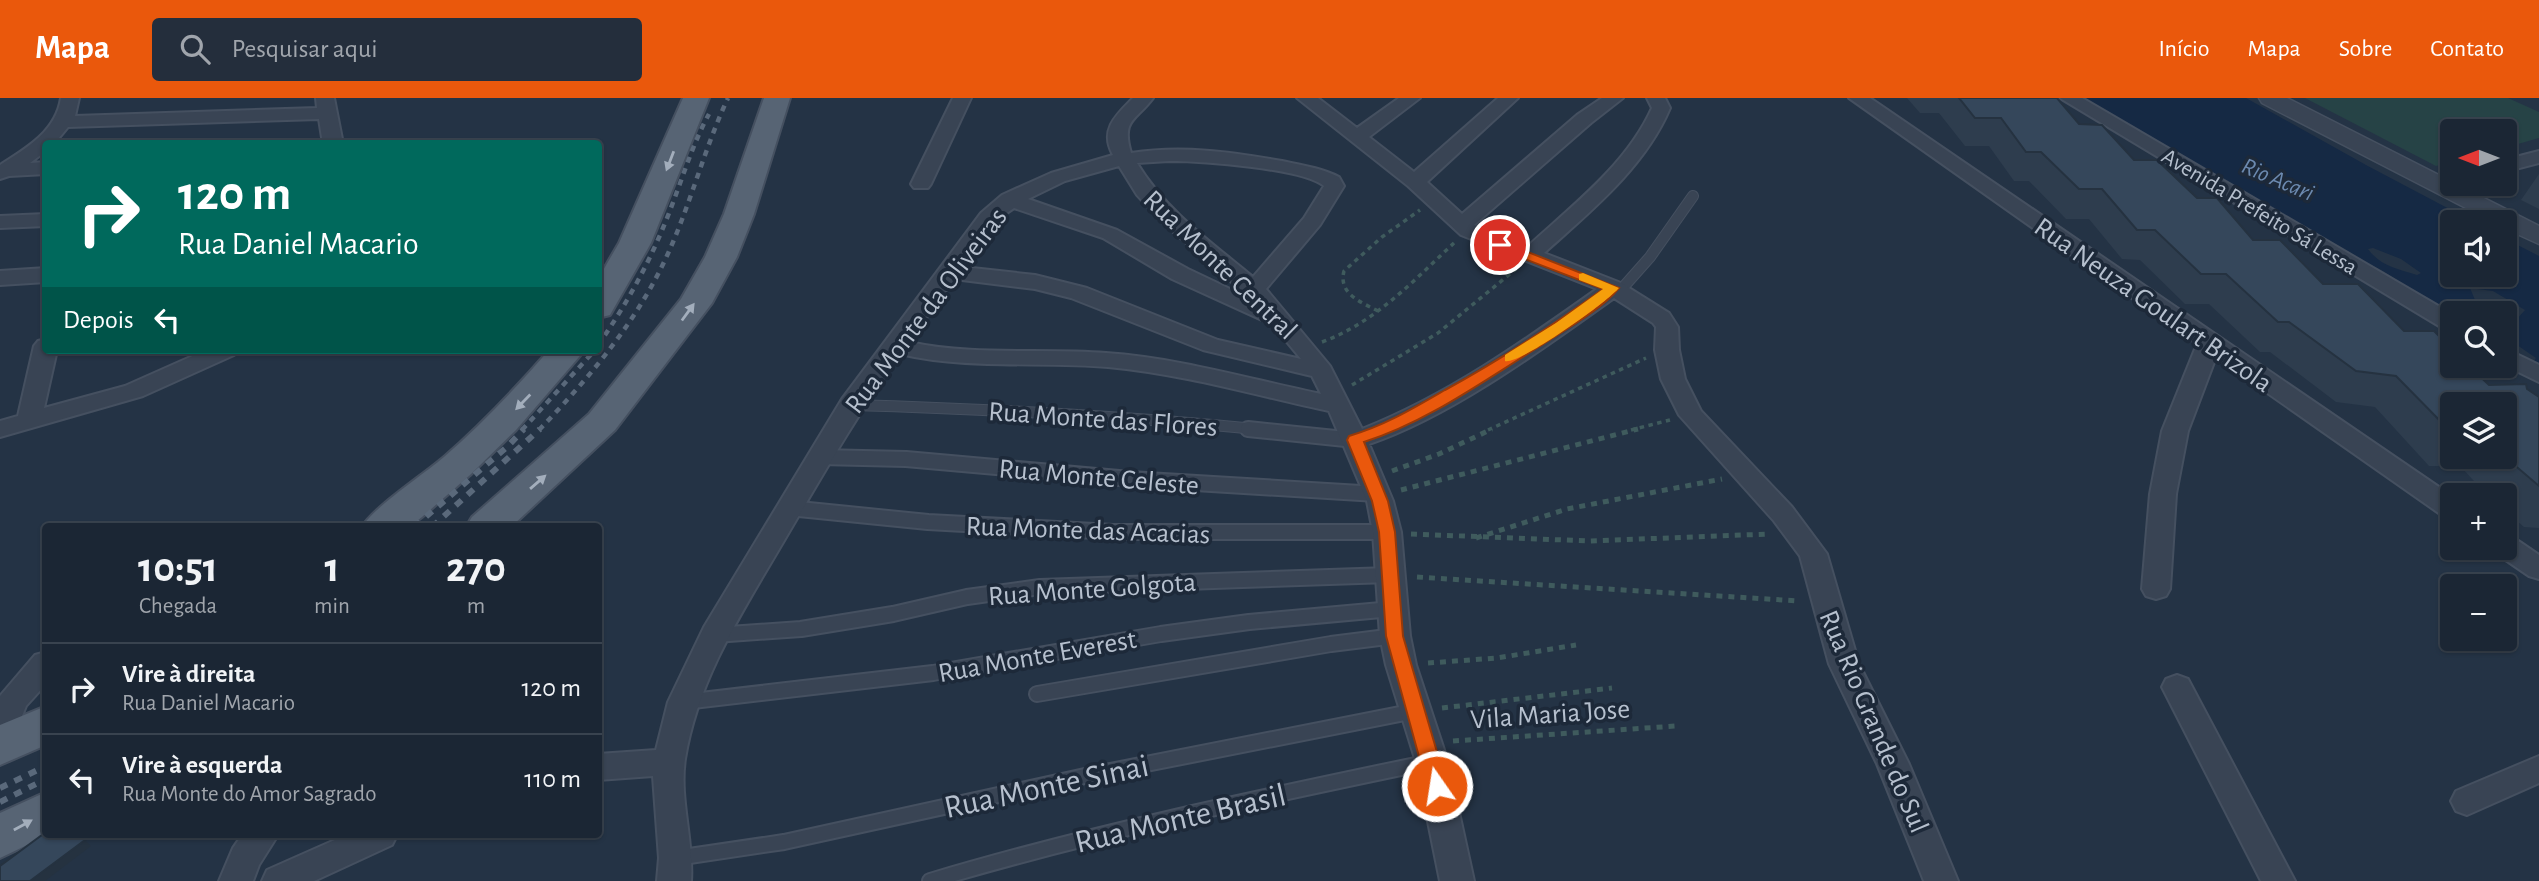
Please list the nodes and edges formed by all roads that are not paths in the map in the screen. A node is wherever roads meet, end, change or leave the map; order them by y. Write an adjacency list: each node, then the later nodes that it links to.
1 (70, 98): 15 (street)
2 (696, 98): 41 (main road, one-way to 41)
3 (777, 98): 63 (main road, one-way to 3)
4 (962, 98): 27 (street)
5 (1144, 98): 21 (street, Rua Monte Central)
6 (1306, 98): 16 (street)
7 (1411, 98): 16 (street)
8 (1509, 98): 26 (street)
9 (1614, 98): 33 (street)
10 (1656, 98): 35 (street)
11 (1858, 98): 44 (street, Rua Neuza Goulart Brizola)
12 (2069, 98): 42 (street, Avenida Prefeito Sá Lessa)
13 (2270, 98): 25 (street)
14 (325, 105): 15 (street); 18 (street)
15 (63, 122): 17 (street)
16 (1356, 137): 26 (street)
17 (46, 140)
18 (331, 140)
19 (42, 143): 24 (street)
20 (2539, 157): 22 (street)
21 (1124, 161): 30 (street, Rua Monte da Oliveiras); 39 (street, Rua Monte Central); 39 (street, Rua Monte da Oliveiras)
22 (2517, 163)
23 (42, 168): 24 (street)
24 (3, 172)
25 (2440, 179)
26 (1415, 182): 33 (street)
27 (921, 184)
28 (1693, 196): 40 (lane)
29 (2471, 196): 34 (street)
30 (1009, 199): 36 (street, Rua Monte da Oliveiras); 43 (street)
31 (42, 220): 32 (street)
32 (0, 222)
33 (1464, 228): 35 (street)
34 (2539, 236)
35 (1529, 256): 40 (street)
36 (947, 272): 45 (street, Rua Monte da Oliveiras); 51 (street)
37 (42, 275): 38 (street)
38 (0, 278)
39 (1254, 289): 43 (street, Rua Monte Central)
40 (1616, 290): 57 (street); 94 (street, Rua Rio Grande do Sul)
41 (602, 301)
42 (2440, 317)
43 (1284, 323): 51 (street, Rua Monte Central)
44 (2209, 343): 60 (street, Rua Neuza Goulart Brizola); 68 (street)
45 (892, 345): 53 (street); 54 (street, Rua Monte da Oliveiras)
46 (44, 354): 55 (street)
47 (209, 354): 49 (street)
48 (565, 354): 62 (main road, one-way to 62)
49 (175, 362): 55 (street)
50 (2517, 362): 52 (street)
51 (1322, 371): 53 (street, Rua Monte Central)
52 (2539, 375)
53 (1336, 400): 57 (street, Rua Monte Central)
54 (851, 405): 57 (lane, Rua Monte das Flores); 58 (street, Rua Monte da Oliveiras)
55 (29, 421): 56 (street)
56 (0, 429)
57 (1355, 440): 59 (street, Rua Monte Central)
58 (820, 457): 59 (lane, Rua Monte Celeste); 61 (street, Rua Monte da Oliveiras)
59 (1374, 485): 64 (street, Rua Monte Central)
60 (2440, 501)
61 (789, 508): 64 (lane, Rua Monte das Acacias); 70 (street, Rua Monte da Oliveiras)
62 (387, 523)
63 (490, 523)
64 (1387, 532): 67 (street, Rua Monte Central)
65 (2517, 554): 66 (street)
66 (2539, 569)
67 (1389, 575): 69 (street, Rua Monte Central); 70 (lane, Rua Monte Golgota)
68 (2156, 589)
69 (1392, 609): 71 (street, Rua Monte Central); 75 (lane, Rua Monte Everest)
70 (714, 635): 75 (street, Rua Monte da Oliveiras)
71 (1395, 636): 74 (lane); 76 (street, Rua Monte Central)
72 (42, 667): 78 (street)
73 (2177, 687): 95 (street)
74 (1037, 694)
75 (683, 702): 81 (street, Rua Monte da Oliveiras)
76 (1416, 711): 80 (street, Rua Monte Central); 89 (lane, Rua Monte Sinai)
77 (42, 726): 79 (main road)
78 (0, 734)
79 (0, 746)
80 (1429, 752): 92 (lane, Rua Monte Brasil); 93 (street, Rua Monte Central)
81 (669, 762): 82 (street); 89 (street, Rua Monte da Oliveiras)
82 (602, 767)
83 (2539, 769): 84 (street)
84 (2467, 802)
85 (42, 814): 86 (main road, one-way to 85)
86 (0, 837)
87 (259, 838): 90 (street)
88 (373, 838): 91 (street)
89 (675, 869)
90 (236, 881)
91 (279, 881)
92 (930, 881)
93 (1457, 881)
94 (1941, 881)
95 (2278, 881)

